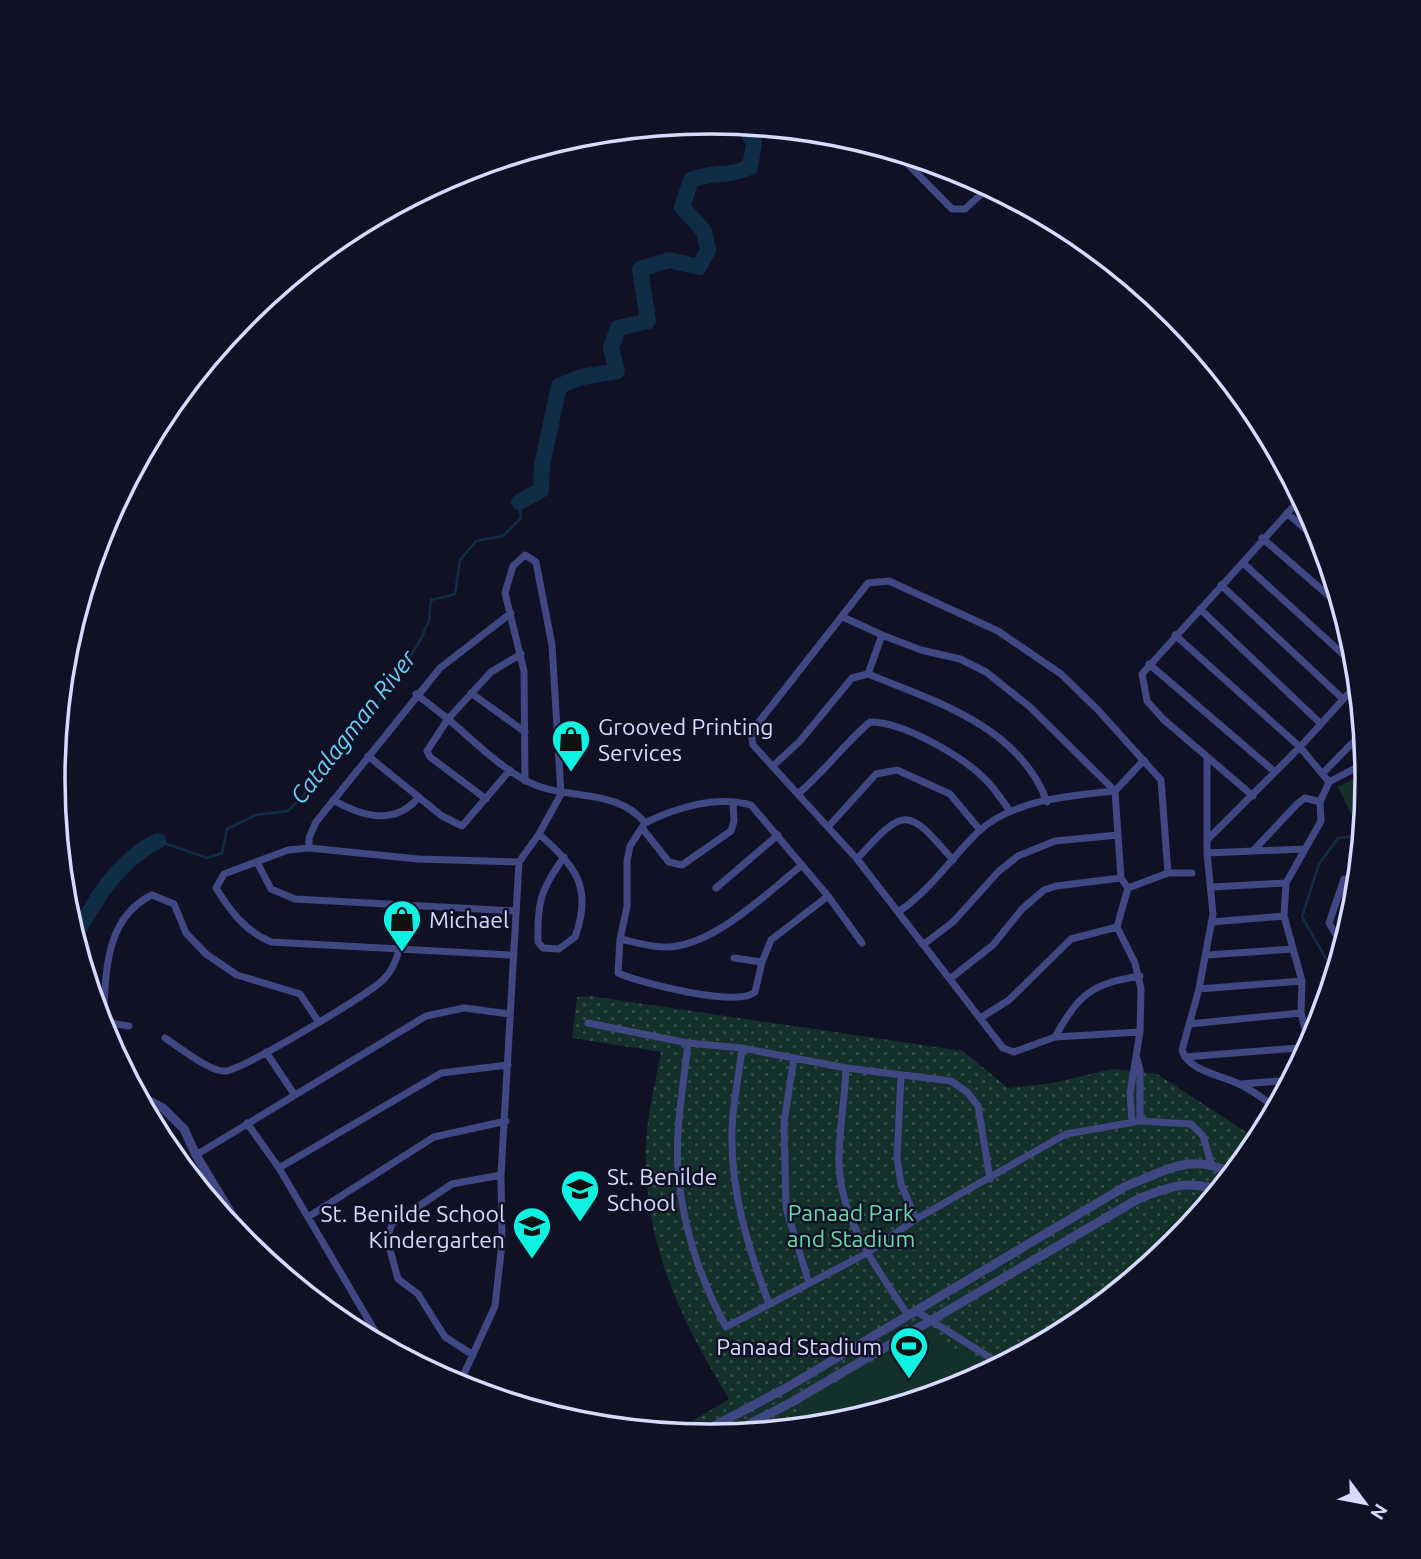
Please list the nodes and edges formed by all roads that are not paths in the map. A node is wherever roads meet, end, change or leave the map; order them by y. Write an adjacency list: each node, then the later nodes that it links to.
1 (909, 165): 2 (street)
2 (982, 194)
3 (1295, 505): 4 (street)
4 (1287, 513): 5 (street); 6 (street)
5 (1307, 531)
6 (1262, 538): 7 (street); 9 (street)
7 (1243, 563): 8 (street); 16 (street)
8 (1221, 584): 10 (street); 22 (street)
9 (1329, 596)
10 (1200, 609): 14 (street); 24 (street)
11 (511, 613): 15 (street); 21 (street); 40 (street)
12 (843, 617): 13 (street); 29 (street); 31 (street)
13 (882, 635): 18 (street); 38 (street)
14 (1175, 635): 17 (street); 27 (street)
15 (521, 654): 20 (street); 25 (street)
16 (1344, 655)
17 (1149, 664): 30 (street); 34 (street)
18 (868, 674): 31 (street); 46 (street)
19 (1350, 691): 22 (street)
20 (471, 693): 23 (street); 25 (street)
21 (416, 694): 23 (street); 28 (street)
22 (1343, 699): 24 (street)
23 (448, 719): 33 (street); 43 (street)
24 (1320, 723): 27 (street)
25 (524, 732): 36 (street)
26 (1355, 739): 35 (street)
27 (1300, 747): 34 (street); 35 (street)
28 (369, 756): 42 (street); 44 (street)
29 (1144, 760): 38 (street); 66 (street)
30 (1207, 760): 41 (street); 55 (street)
31 (773, 766): 39 (street)
32 (1356, 768): 37 (street)
33 (510, 770): 36 (street); 43 (street)
34 (1275, 772): 41 (street)
35 (1323, 773): 37 (street)
36 (525, 781): 40 (street)
37 (1329, 782): 47 (street)
38 (1115, 791): 46 (street); 54 (street)
39 (799, 793): 48 (street); 50 (street)
40 (561, 794): 49 (street); 52 (street)
41 (1253, 796): 55 (street)
42 (419, 797): 43 (street); 44 (street)
43 (486, 799)
44 (333, 800): 56 (street)
45 (733, 802): 49 (street); 49 (street); 53 (street)
46 (1047, 802): 48 (street)
47 (1320, 802): 57 (street); 58 (street)
48 (1009, 810): 51 (street)
49 (643, 826): 81 (street)
50 (828, 827): 51 (street); 61 (street)
51 (980, 830): 62 (street)
52 (539, 834): 60 (street); 64 (street)
53 (778, 835): 65 (street); 72 (street)
54 (1118, 835): 68 (street); 83 (street)
55 (1207, 840): 59 (street)
56 (309, 848): 63 (street); 64 (street)
57 (1304, 849): 58 (street); 70 (street)
58 (1253, 850): 59 (street)
59 (1207, 853): 71 (street)
60 (564, 857): 60 (street)
61 (857, 859): 62 (street); 76 (street)
62 (953, 860): 76 (street)
63 (257, 862): 75 (street); 85 (street)
64 (519, 862): 75 (street)
65 (802, 865): 74 (street); 81 (street)
66 (1168, 873): 67 (street); 73 (street)
67 (1192, 873)
68 (1121, 878): 73 (street); 91 (street)
69 (1344, 878): 80 (street)
70 (1286, 883): 71 (street); 77 (street)
71 (1212, 887): 78 (street)
72 (716, 888)
73 (1128, 888): 79 (street)
74 (828, 896): 82 (street); 89 (street)
75 (515, 911): 86 (street)
76 (898, 912): 83 (street)
77 (1284, 916): 78 (street); 84 (street)
78 (1211, 922): 87 (street)
79 (1117, 927): 90 (street); 97 (street)
80 (1337, 935)
81 (620, 939): 89 (street)
82 (862, 943)
83 (924, 944): 91 (street)
84 (1293, 949): 87 (street); 92 (street)
85 (399, 951): 86 (street); 98 (street)
86 (512, 955): 96 (street)
87 (1207, 955): 93 (street)
88 (734, 958): 89 (street)
89 (762, 962)
90 (1140, 976): 104 (street); 105 (street)
91 (950, 978): 97 (street)
92 (1302, 981): 93 (street); 95 (street)
93 (1199, 989): 100 (street)
94 (105, 1002): 98 (street)
95 (1301, 1013): 100 (street); 103 (street)
96 (510, 1014): 113 (street); 118 (street)
97 (982, 1017): 105 (street)
98 (318, 1021): 110 (street)
99 (588, 1023): 107 (street)
100 (1189, 1024): 112 (street)
101 (129, 1026): 102 (street)
102 (114, 1027)
103 (1306, 1030)
104 (1140, 1032): 105 (street); 122 (street)
105 (1055, 1037)
106 (165, 1038): 110 (street)
107 (688, 1043): 108 (street); 136 (street)
108 (742, 1048): 111 (street); 136 (street)
109 (1298, 1048): 112 (street)
110 (266, 1052): 118 (street)
111 (794, 1058): 114 (street); 135 (street)
112 (1184, 1058): 117 (street)
113 (508, 1065): 121 (street); 126 (street)
114 (846, 1068): 115 (street); 134 (street)
115 (901, 1075): 129 (street); 133 (street)
116 (1281, 1081): 117 (street)
117 (1240, 1084): 120 (street)
118 (294, 1094): 123 (street)
119 (151, 1102): 124 (street)
120 (1270, 1103)
121 (506, 1121): 128 (street); 132 (street)
122 (1136, 1121): 125 (street); 129 (street)
123 (247, 1123): 124 (street); 126 (street)
124 (196, 1154): 131 (street)
125 (1211, 1163): 127 (street); 137 (street)
126 (279, 1168): 132 (street)
127 (1225, 1170)
128 (501, 1175): 140 (street); 140 (street)
129 (990, 1179): 133 (street)
130 (1211, 1188): 138 (street)
131 (230, 1210)
132 (308, 1217): 139 (street)
133 (916, 1219): 134 (street)
134 (867, 1254): 135 (street); 137 (street)
135 (809, 1283): 136 (street)
136 (769, 1304)
137 (912, 1313): 138 (street); 144 (street)
138 (928, 1320): 141 (street); 143 (street)
139 (373, 1330)
140 (473, 1355): 142 (street)
141 (993, 1360)
142 (463, 1376)
143 (749, 1424)
144 (716, 1425)

